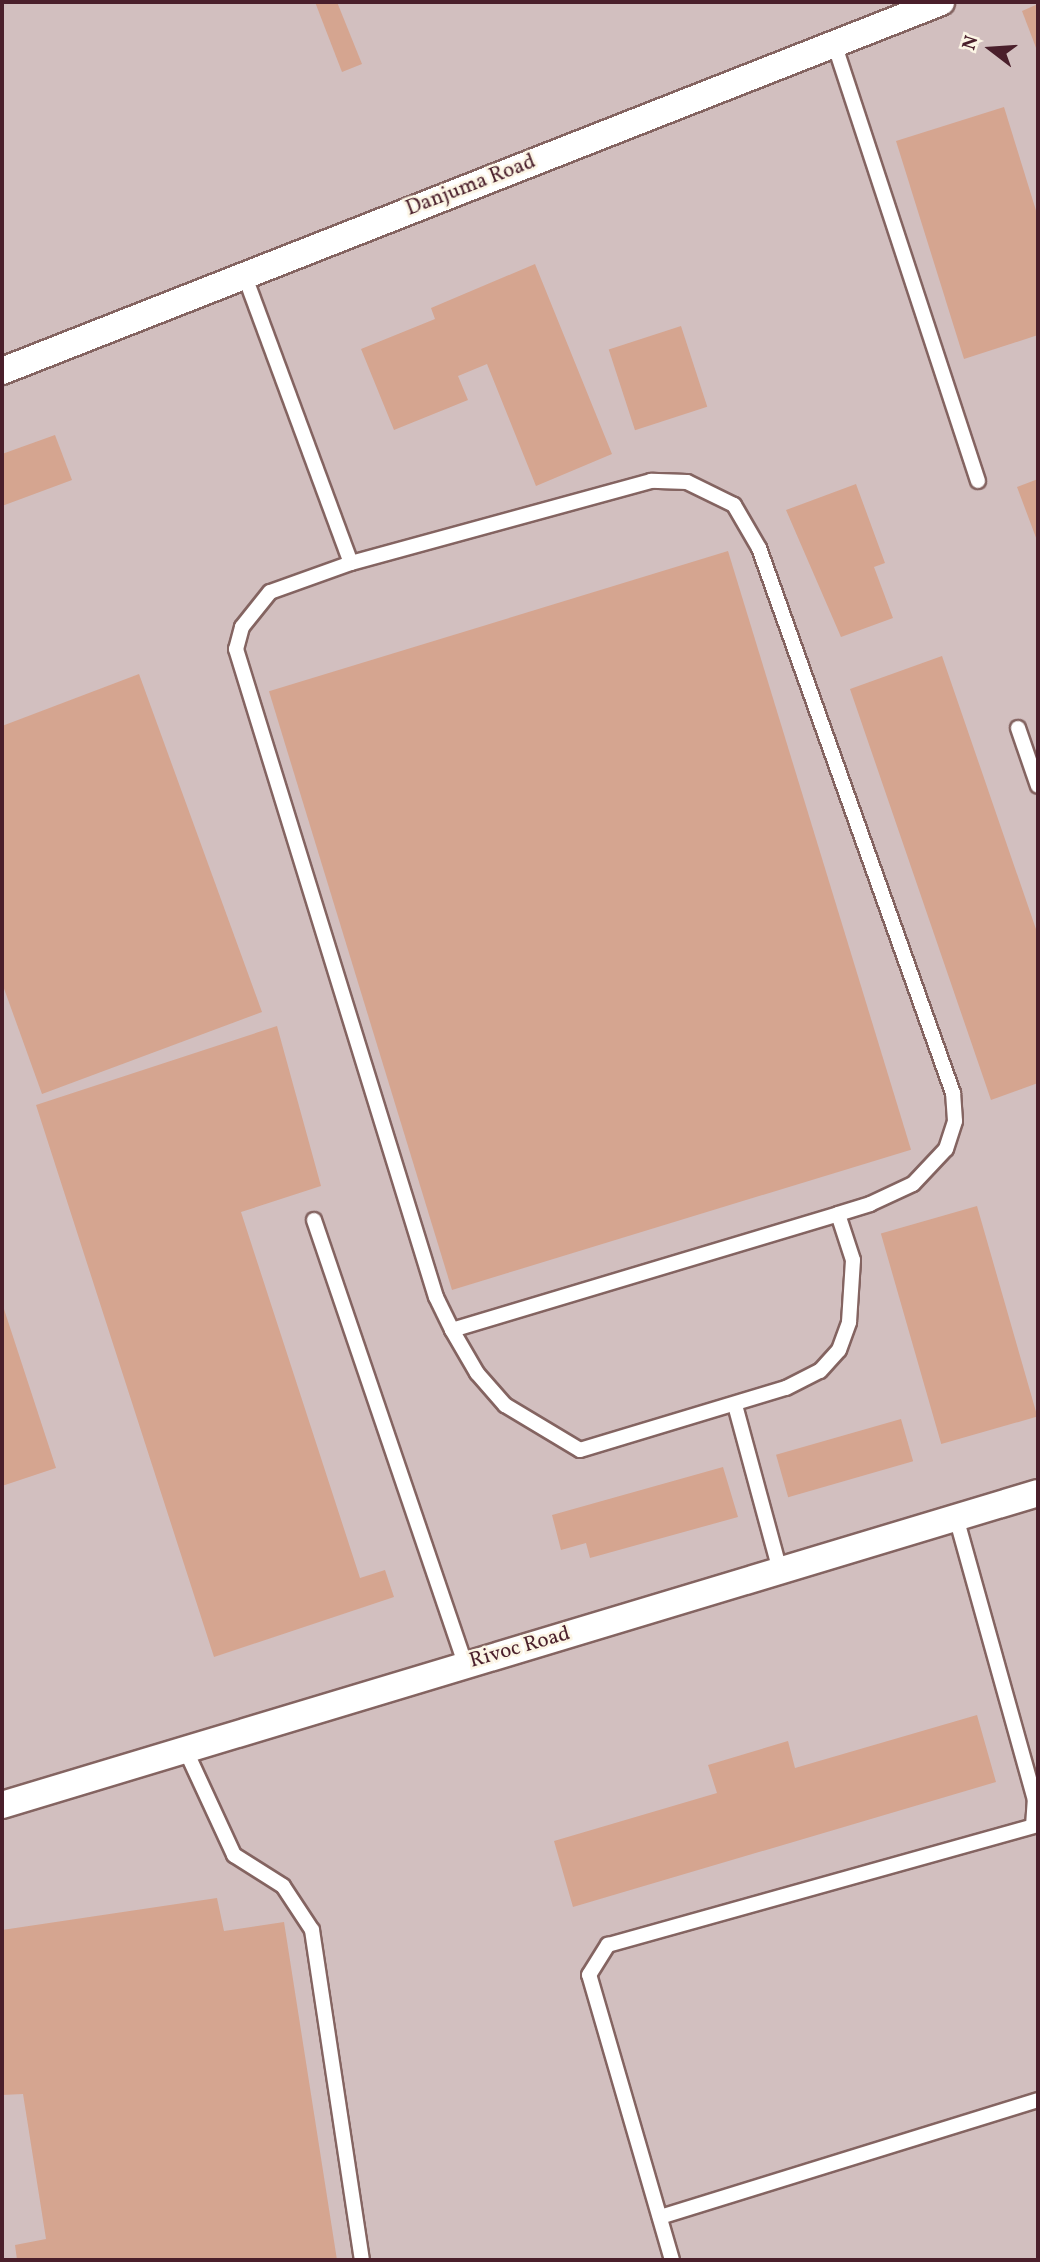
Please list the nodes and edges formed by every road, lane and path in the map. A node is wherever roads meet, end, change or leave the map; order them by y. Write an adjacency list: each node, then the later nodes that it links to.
1 (941, 2): 2 (street, Danjuma Road)
2 (834, 43): 3 (street, Danjuma Road); 5 (lane)
3 (244, 274): 4 (street, Danjuma Road); 6 (lane)
4 (2, 371)
5 (978, 481)
6 (351, 563): 9 (lane); 11 (lane)
7 (1018, 728): 8 (lane)
8 (1038, 786)
9 (838, 1214): 11 (lane); 12 (lane)
10 (314, 1220): 16 (lane)
11 (452, 1330): 12 (lane)
12 (736, 1405): 15 (lane)
13 (1038, 1493): 14 (street, Rivoc Road)
14 (956, 1518): 15 (street, Rivoc Road); 19 (lane)
15 (780, 1572): 16 (street, Rivoc Road)
16 (465, 1664): 17 (street, Rivoc Road)
17 (186, 1751): 18 (street, Rivoc Road); 22 (lane)
18 (2, 1805)
19 (1036, 1827): 21 (lane)
20 (1038, 2100): 21 (lane)
21 (660, 2217): 23 (lane)
22 (362, 2260)
23 (672, 2260)

